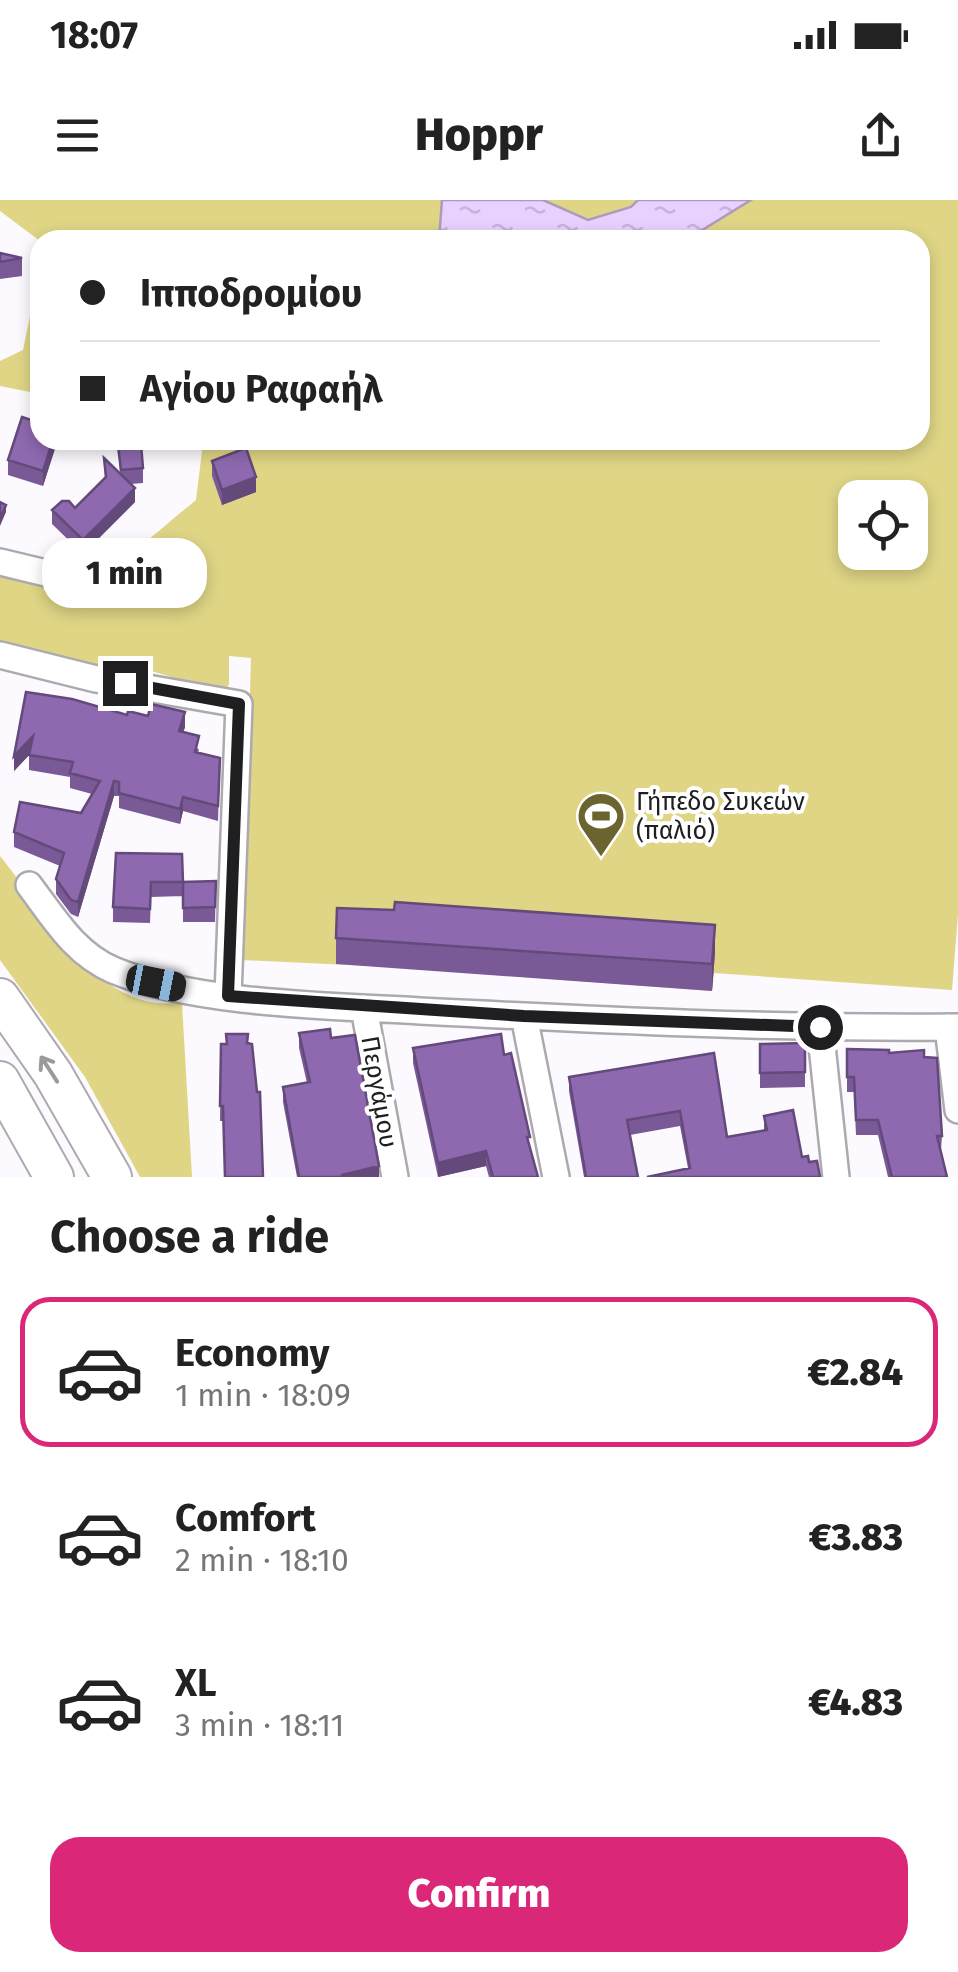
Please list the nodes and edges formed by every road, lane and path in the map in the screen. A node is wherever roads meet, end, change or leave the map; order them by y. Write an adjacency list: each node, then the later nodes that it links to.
1 (0, 562): 2 (street)
2 (66, 574)
3 (0, 655): 5 (street)
4 (29, 885): 5 (street)
5 (228, 996): 7 (street)
6 (0, 998): 14 (highway, one-way to 6)
7 (364, 1008): 8 (street); 15 (street, Περγάμου)
8 (524, 1016): 9 (street); 16 (street)
9 (820, 1027): 10 (street); 17 (street)
10 (953, 1027): 12 (street)
11 (0, 1081): 13 (highway)
12 (958, 1110)
13 (54, 1177)
14 (112, 1177)
15 (395, 1177)
16 (556, 1177)
17 (836, 1177)

